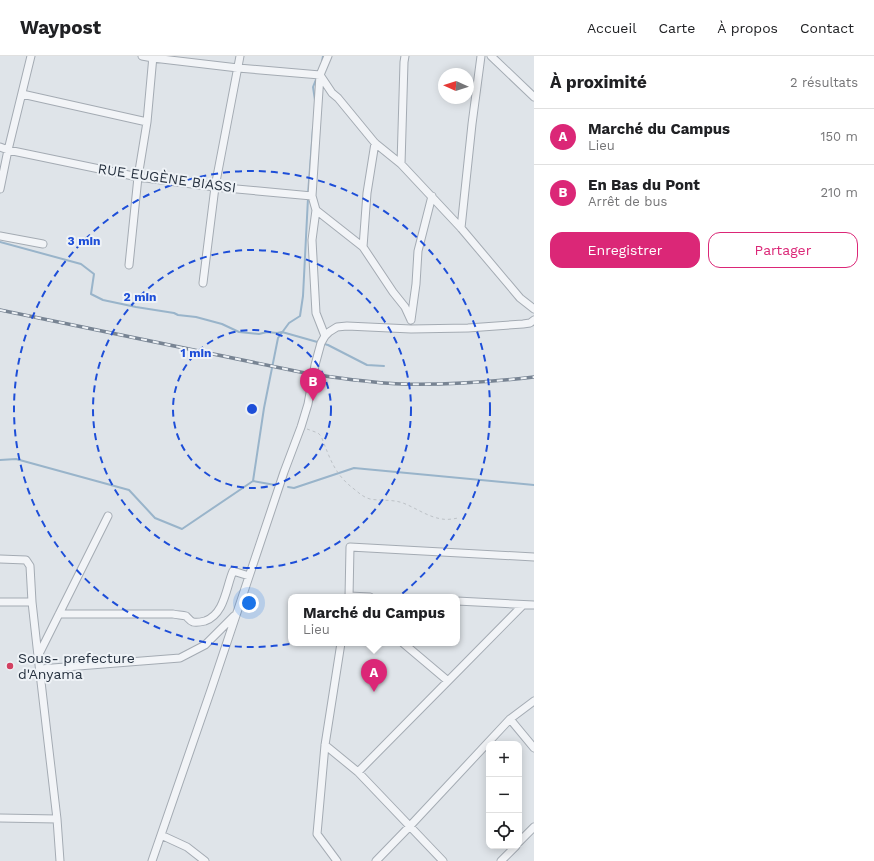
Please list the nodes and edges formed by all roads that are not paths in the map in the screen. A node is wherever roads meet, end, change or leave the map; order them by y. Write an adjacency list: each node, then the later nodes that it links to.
1 (30, 56): 11 (street)
2 (142, 56): 8 (street)
3 (240, 56): 9 (street)
4 (328, 56): 10 (street)
5 (405, 56): 16 (street)
6 (481, 56): 23 (street)
7 (491, 56): 12 (street)
8 (153, 57): 9 (street); 13 (street)
9 (238, 68): 10 (street); 18 (street)
10 (320, 75): 14 (street); 20 (street)
11 (22, 94): 13 (street); 15 (street)
12 (534, 97)
13 (147, 122): 17 (street)
14 (375, 143): 16 (street); 26 (street)
15 (2, 148): 17 (street, RUE EUGÈNE BIASSI); 19 (street)
16 (401, 164): 21 (street)
17 (138, 177): 18 (street, RUE EUGÈNE BIASSI); 27 (street)
18 (215, 186): 20 (street, RUE EUGÈNE BIASSI); 28 (street)
19 (0, 189)
20 (312, 196): 22 (street)
21 (432, 196): 23 (street); 30 (street)
22 (316, 210): 26 (street); 33 (street)
23 (461, 228): 29 (street)
24 (0, 236): 25 (street)
25 (43, 244)
26 (364, 247): 30 (street)
27 (129, 265)
28 (203, 283)
29 (534, 309)
30 (411, 320): 32 (street)
31 (534, 320): 32 (street)
32 (411, 329): 33 (street)
33 (325, 336): 37 (street)
34 (108, 516): 44 (street)
35 (534, 557): 38 (street)
36 (0, 559): 41 (street)
37 (249, 576): 44 (street); 45 (street)
38 (349, 594)
39 (460, 601): 42 (street)
40 (0, 602): 41 (street)
41 (32, 602): 48 (street)
42 (523, 605): 43 (street); 50 (street)
43 (534, 605)
44 (59, 614): 48 (street)
45 (236, 615): 49 (street); 60 (street)
46 (340, 646): 53 (street)
47 (406, 646): 50 (street)
48 (38, 656): 49 (street)
49 (40, 669): 57 (street)
50 (448, 682): 55 (street)
51 (534, 701): 52 (street)
52 (510, 718): 54 (street); 58 (street)
53 (324, 745): 55 (street); 66 (street)
54 (534, 748)
55 (358, 772): 58 (street)
56 (0, 818): 57 (street)
57 (57, 818): 63 (street)
58 (410, 826): 67 (street); 68 (street)
59 (534, 827): 61 (street)
60 (161, 835): 64 (street); 65 (street)
61 (522, 839)
62 (513, 849): 69 (street)
63 (60, 861)
64 (152, 861)
65 (205, 861)
66 (338, 861)
67 (376, 861)
68 (443, 861)
69 (501, 861)

